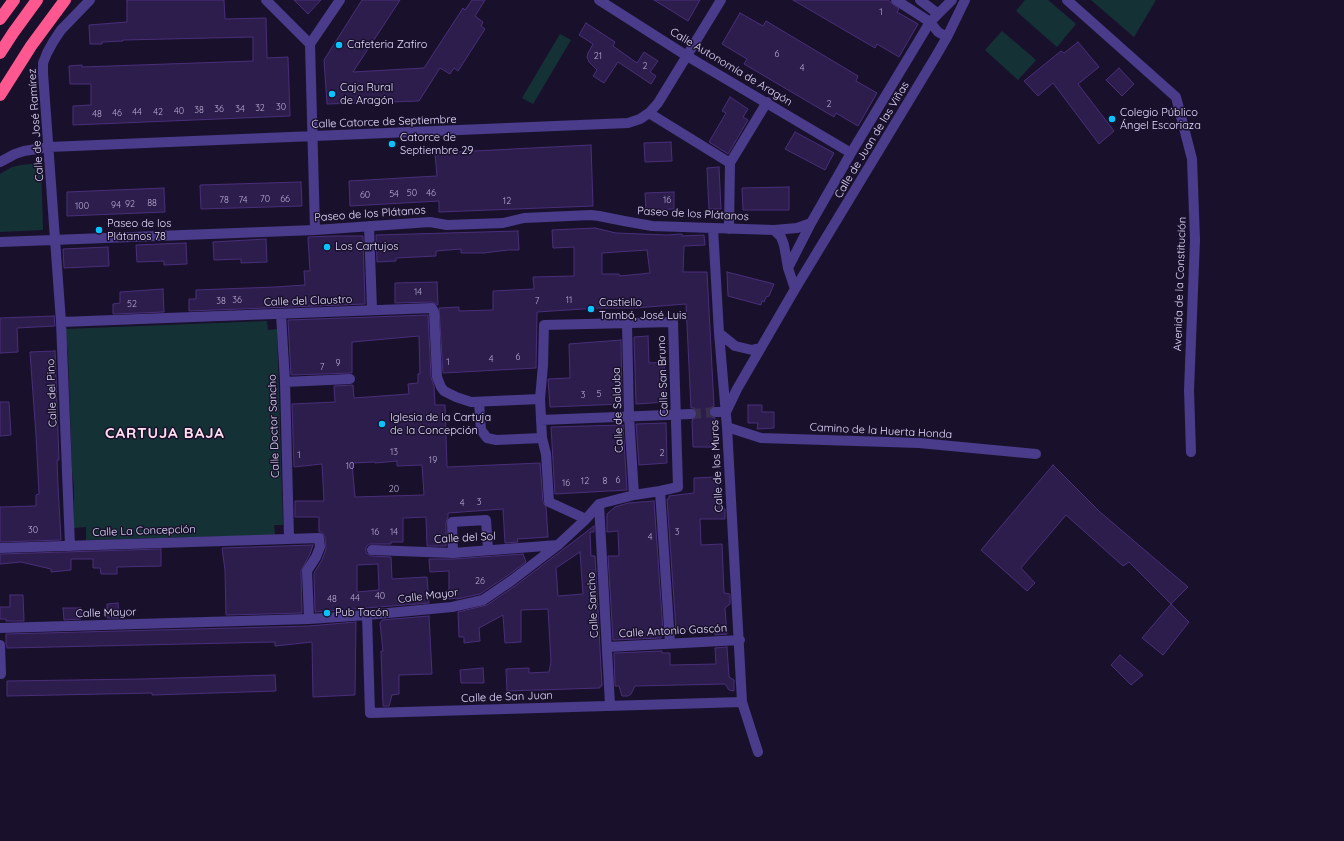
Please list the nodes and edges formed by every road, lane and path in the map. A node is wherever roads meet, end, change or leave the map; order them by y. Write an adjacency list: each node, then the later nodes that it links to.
1 (14, 0): 15 (highway)
2 (37, 0): 19 (highway)
3 (65, 0): 21 (highway)
4 (90, 0): 25 (street, Calle de José Ramírez)
5 (266, 0): 18 (street)
6 (340, 0): 18 (street)
7 (599, 0): 20 (street, Calle Autonomía de Aragón)
8 (721, 0): 20 (street, Calle Catorce de Septiembre)
9 (896, 0): 16 (street)
10 (920, 0): 14 (street)
11 (952, 0): 14 (street, Calle de Juan de las Viñas)
12 (965, 0): 17 (street, Calle de Juan de las Viñas)
13 (1067, 0): 57 (street, Avenida de la Constitución)
14 (937, 13): 16 (street, Calle de Juan de las Viñas)
15 (0, 19)
16 (930, 22): 17 (street); 26 (street, Calle de Juan de las Viñas)
17 (947, 37): 38 (street, Calle de Juan de las Viñas)
18 (310, 44): 24 (street)
19 (0, 53)
20 (687, 56): 22 (street, Calle Autonomía de Aragón); 23 (street, Calle Catorce de Septiembre)
21 (0, 95)
22 (767, 102): 26 (street, Calle Autonomía de Aragón); 28 (street)
23 (649, 113): 24 (street, Calle Catorce de Septiembre); 28 (street)
24 (312, 137): 25 (street, Calle Catorce de Septiembre); 33 (street)
25 (49, 147): 27 (street, Calle Catorce de Septiembre); 35 (street, Calle de José Ramírez)
26 (851, 153): 29 (street, Calle de Juan de las Viñas)
27 (0, 162)
28 (730, 163): 32 (street)
29 (811, 223): 34 (street, Paseo de los Plátanos); 37 (street, Calle de Juan de las Viñas)
30 (369, 226): 31 (street, Paseo de los Plátanos); 33 (street, Paseo de los Plátanos); 39 (street)
31 (713, 228): 32 (street, Paseo de los Plátanos); 43 (street, Calle de los Muros)
32 (729, 229): 34 (street, Paseo de los Plátanos)
33 (315, 230): 35 (street, Paseo de los Plátanos)
34 (774, 230): 37 (street)
35 (56, 240): 36 (street, Paseo de los Plátanos); 41 (street, Calle del Pino)
36 (0, 242)
37 (788, 268): 38 (street)
38 (795, 289): 44 (street, Calle de Juan de las Viñas)
39 (372, 310): 40 (street, Calle del Claustro); 48 (street, Calle del Claustro)
40 (281, 314): 41 (street, Calle del Claustro); 46 (street, Calle Doctor Sancho)
41 (61, 322): 64 (street, Calle del Pino)
42 (627, 324): 47 (street, Calle San Bruno); 52 (street, Calle San Bruno); 53 (street, Calle de Salduba)
43 (719, 333): 44 (street); 50 (street, Calle de los Muros)
44 (761, 348): 50 (street, Calle de Juan de las Viñas)
45 (350, 379): 46 (street)
46 (284, 382): 63 (street, Calle Doctor Sancho)
47 (540, 399): 48 (street); 54 (street)
48 (479, 402): 56 (street)
49 (715, 412): 50 (street)
50 (726, 412): 55 (street, Calle de los Muros)
51 (691, 414): 52 (street)
52 (676, 415): 53 (street); 59 (street, Calle San Bruno)
53 (629, 416): 54 (street); 60 (street, Calle de Salduba)
54 (541, 420): 56 (street)
55 (727, 427): 58 (street, Camino de la Huerta Honda); 73 (street, Calle de los Muros)
56 (542, 438): 62 (street)
57 (1191, 452)
58 (1036, 454)
59 (660, 491): 60 (street); 74 (street)
60 (634, 495): 61 (street)
61 (599, 504): 62 (street, Calle Mayor); 76 (street, Calle Sancho)
62 (586, 519): 65 (street, Calle Mayor)
63 (289, 538): 64 (street, Calle La Concepción); 71 (street, Calle La Concepción)
64 (70, 546): 66 (street, Calle La Concepción)
65 (558, 546): 68 (street, Calle del Sol); 70 (street, Calle Mayor)
66 (0, 548)
67 (372, 550): 69 (street, Calle del Sol)
68 (488, 550): 69 (street, Calle del Sol); 69 (street)
69 (453, 553)
70 (367, 615): 71 (street, Calle Mayor); 79 (street, Calle de San Juan)
71 (309, 619): 72 (street, Calle Mayor)
72 (0, 628)
73 (740, 640): 74 (street, Calle Antonio Gascón); 78 (street, Calle de los Muros)
74 (670, 643): 76 (street, Calle Antonio Gascón)
75 (0, 645): 77 (street)
76 (607, 646): 79 (street, Calle Sancho)
77 (1, 674)
78 (742, 702): 79 (street, Calle de San Juan); 80 (street, Calle de los Muros)
79 (610, 705)
80 (758, 752)

